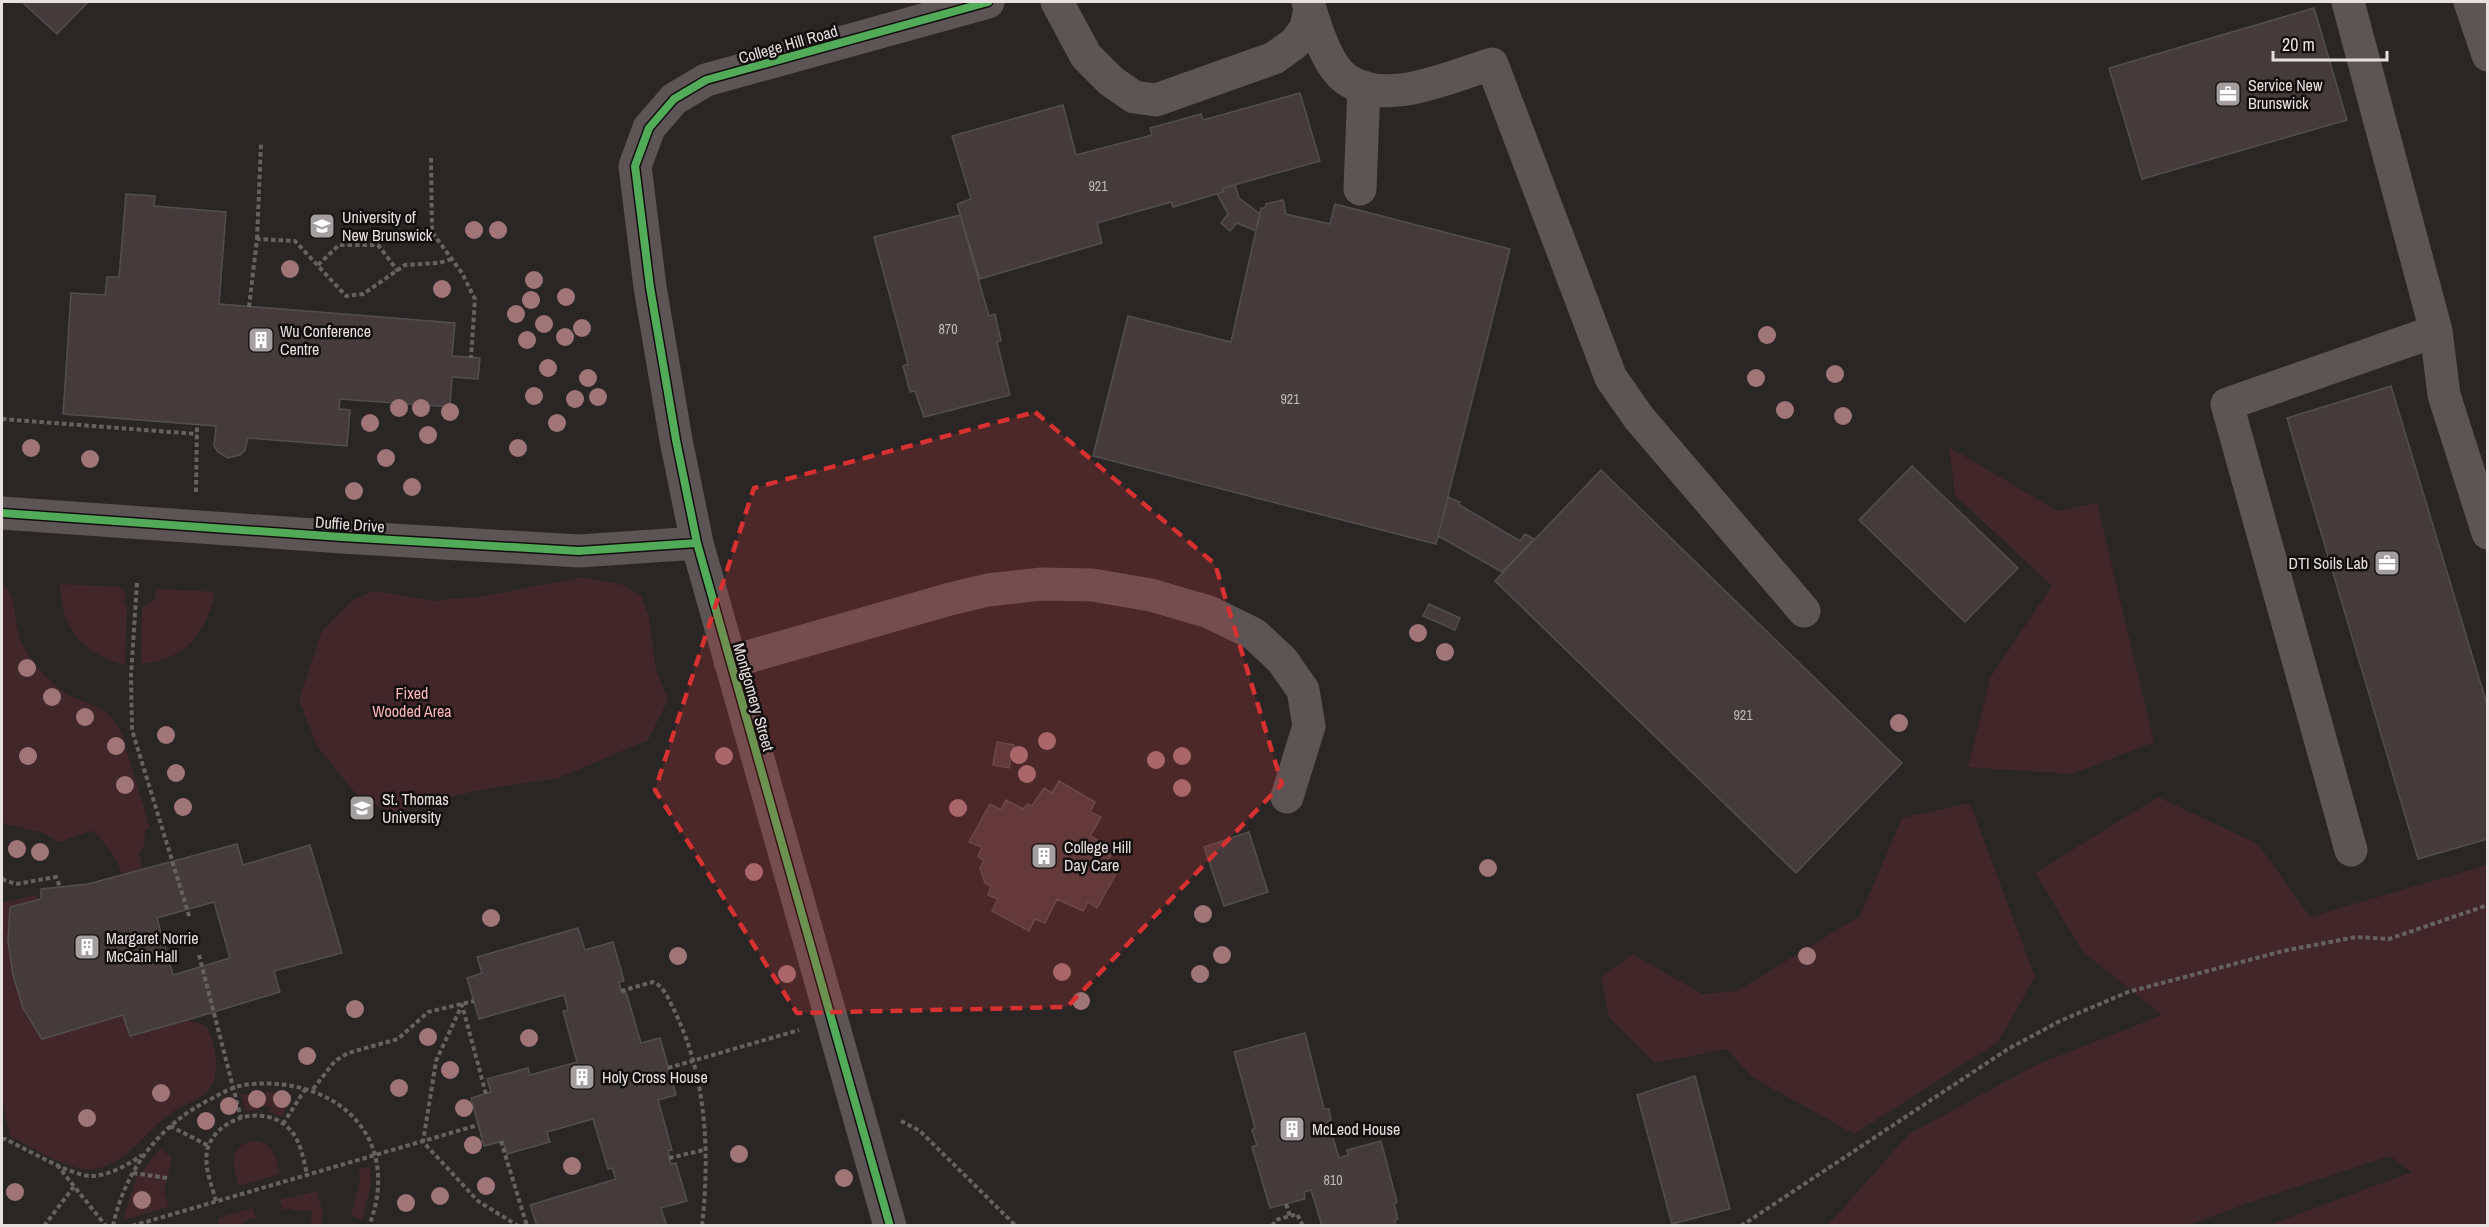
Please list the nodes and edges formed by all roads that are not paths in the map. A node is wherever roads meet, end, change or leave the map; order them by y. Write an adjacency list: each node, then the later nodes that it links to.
1 (988, 2): 8 (street, College Hill Road)
2 (1057, 2): 5 (street)
3 (2348, 2): 10 (street)
4 (2470, 2): 6 (street)
5 (1309, 5): 7 (street)
6 (2487, 55)
7 (1364, 87): 9 (street); 14 (street)
8 (635, 166): 13 (street, Montgomery Street)
9 (1360, 189)
10 (2436, 331): 12 (street); 17 (street)
11 (2, 513): 13 (street, Duffie Drive)
12 (2487, 533)
13 (697, 543): 15 (street, Montgomery Street)
14 (1804, 611)
15 (730, 662): 16 (street); 18 (street, Montgomery Street)
16 (1287, 797)
17 (2351, 850)
18 (890, 1226)

